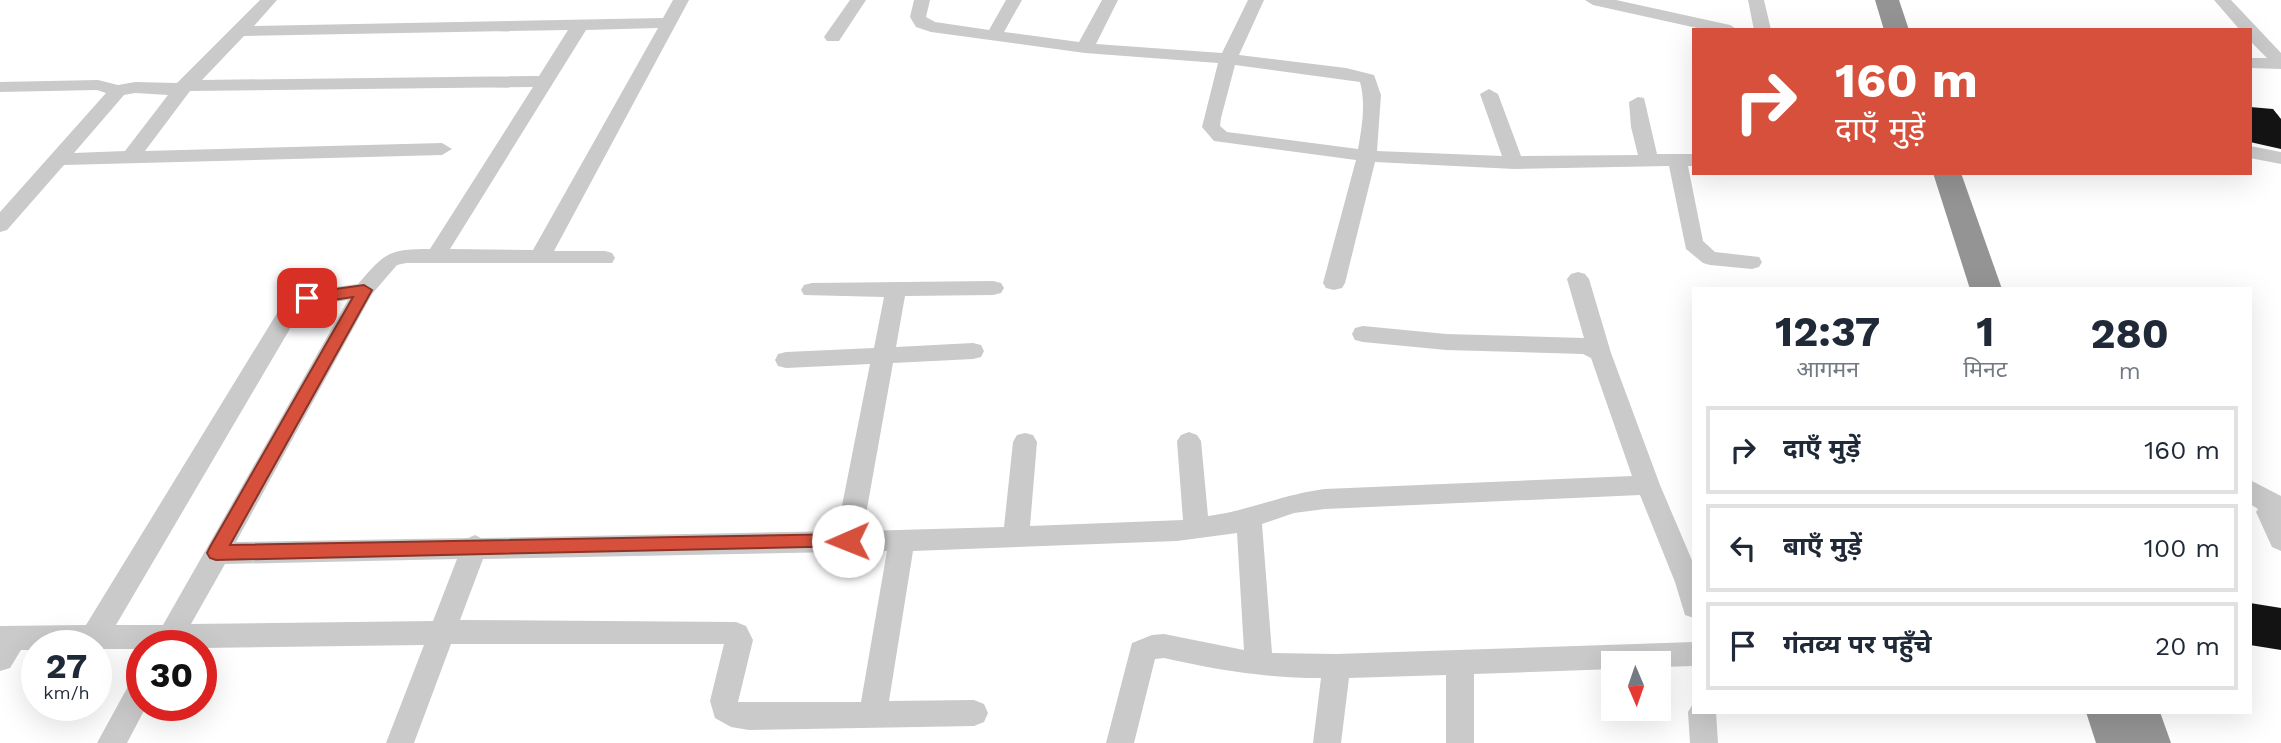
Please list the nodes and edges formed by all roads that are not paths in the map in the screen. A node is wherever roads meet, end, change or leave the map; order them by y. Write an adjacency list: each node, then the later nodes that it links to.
1 (269, 0): 23 (street)
2 (681, 0): 16 (street)
3 (858, 0): 26 (street)
4 (922, 0): 25 (street)
5 (1014, 0): 25 (street)
6 (1110, 0): 27 (street)
7 (1256, 0): 28 (street)
8 (1593, 0): 14 (street)
9 (1679, 0): 15 (street)
10 (1756, 0): 19 (street)
11 (1868, 0): 20 (highway)
12 (1887, 0): 21 (highway)
13 (2222, 0): 22 (street)
14 (1640, 5): 15 (street)
15 (1689, 20): 18 (street)
16 (669, 23): 17 (street); 50 (street)
17 (580, 25): 23 (street); 31 (street)
18 (1712, 28)
19 (1763, 28)
20 (1877, 28)
21 (1897, 28)
22 (2248, 28)
23 (240, 31): 33 (street)
24 (2252, 32): 30 (street)
25 (994, 35): 27 (street)
26 (833, 37)
27 (1085, 48): 28 (street)
28 (1228, 59): 39 (street); 39 (street)
29 (2252, 63): 30 (street)
30 (2281, 63)
31 (545, 80): 33 (street); 49 (street)
32 (0, 87): 34 (street)
33 (185, 87): 34 (street); 40 (street)
34 (118, 90): 42 (street)
35 (1489, 94): 45 (street)
36 (1638, 102): 44 (street)
37 (442, 149): 40 (street)
38 (2252, 152): 41 (street)
39 (1368, 156): 45 (street); 54 (street)
40 (131, 157): 42 (street)
41 (2281, 158)
42 (60, 159): 48 (street)
43 (1686, 160): 44 (street); 52 (street)
44 (1649, 161): 45 (street)
45 (1514, 163)
46 (1925, 175): 55 (highway)
47 (1948, 175): 56 (highway)
48 (0, 225)
49 (436, 256): 50 (street); 59 (street)
50 (539, 258): 51 (street)
51 (605, 258)
52 (1752, 262)
53 (1578, 279): 63 (street)
54 (1334, 283)
55 (1961, 287)
56 (1985, 287)
57 (993, 288): 58 (street)
58 (896, 289): 60 (street); 64 (street)
59 (364, 290): 78 (street); 80 (street)
60 (812, 290)
61 (1363, 334): 63 (street)
62 (973, 351): 64 (street)
63 (1600, 353): 68 (street)
64 (884, 357): 65 (street); 76 (street)
65 (786, 360)
66 (1189, 441): 72 (street)
67 (1025, 442): 73 (street)
68 (1648, 485): 71 (street); 79 (street)
69 (2252, 491): 70 (street)
70 (2278, 506): 75 (street)
71 (1249, 518): 72 (street); 86 (street)
72 (1196, 529): 73 (street)
73 (1016, 537): 74 (street)
74 (902, 540): 76 (street); 92 (street)
75 (2281, 540)
76 (848, 541): 77 (street)
77 (474, 546): 78 (street); 82 (street)
78 (216, 553): 81 (street)
79 (1692, 599)
80 (98, 630)
81 (174, 630)
82 (444, 632): 83 (street); 92 (street); 95 (street)
83 (217, 640)
84 (1692, 654): 85 (street)
85 (1460, 662): 87 (street); 98 (street)
86 (1259, 664): 87 (street); 96 (street)
87 (1336, 666): 97 (street)
88 (974, 713): 92 (street)
89 (1702, 714): 99 (street)
90 (2108, 714): 100 (highway)
91 (2140, 714): 101 (highway)
92 (873, 715)
93 (126, 716): 94 (street)
94 (111, 743)
95 (400, 743)
96 (1120, 743)
97 (1327, 743)
98 (1460, 743)
99 (1704, 743)
100 (2117, 743)
101 (2150, 743)

